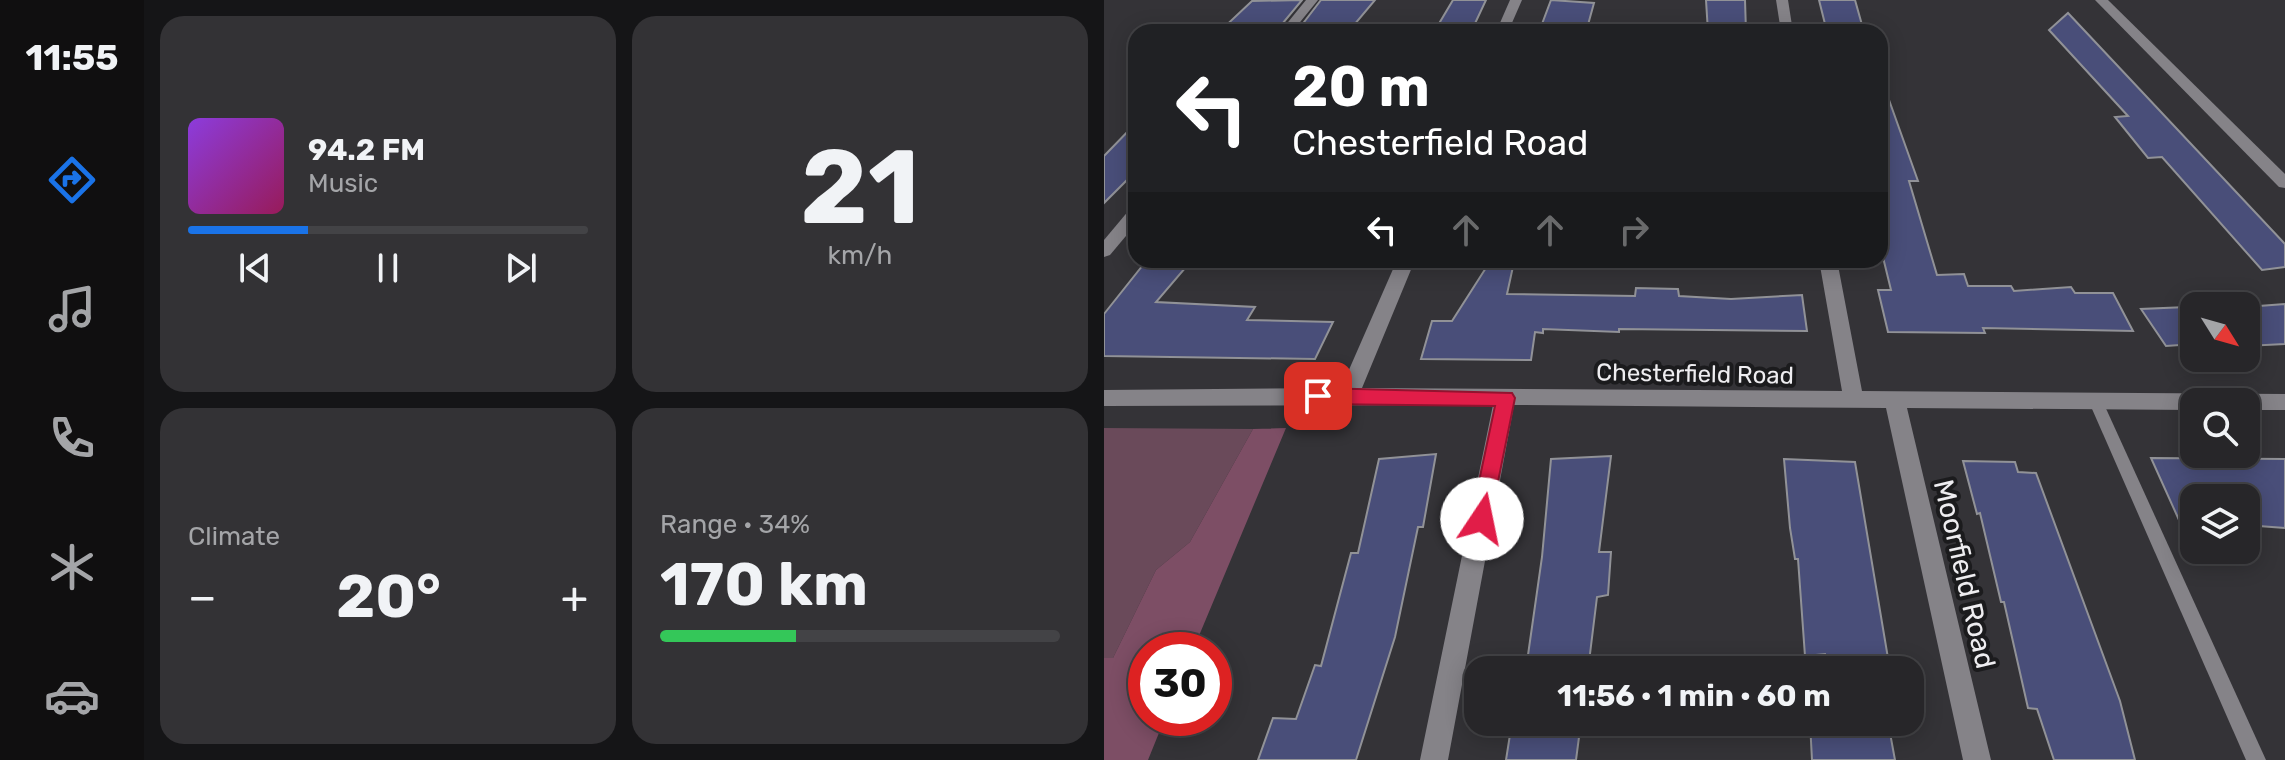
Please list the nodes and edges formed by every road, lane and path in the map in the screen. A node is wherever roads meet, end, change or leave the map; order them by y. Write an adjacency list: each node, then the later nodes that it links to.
1 (1312, 0): 5 (street)
2 (1516, 0): 6 (street)
3 (1782, 0): 7 (street)
4 (2101, 0): 8 (street)
5 (1292, 24)
6 (1506, 24)
7 (1786, 24)
8 (2285, 183)
9 (1128, 222): 10 (street)
10 (1104, 251)
11 (1403, 268): 13 (street)
12 (1829, 268): 16 (street)
13 (1348, 396): 14 (street, Chesterfield Road); 15 (street, Chesterfield Road)
14 (1104, 398)
15 (1505, 398): 16 (street, Chesterfield Road); 20 (street)
16 (1854, 401): 17 (street, Chesterfield Road)
17 (1895, 402): 18 (street, Chesterfield Road); 21 (street, Moorfield Road)
18 (2096, 402): 19 (street, Chesterfield Road); 22 (lane)
19 (2285, 402)
20 (1434, 760)
21 (1977, 760)
22 (2256, 760)

